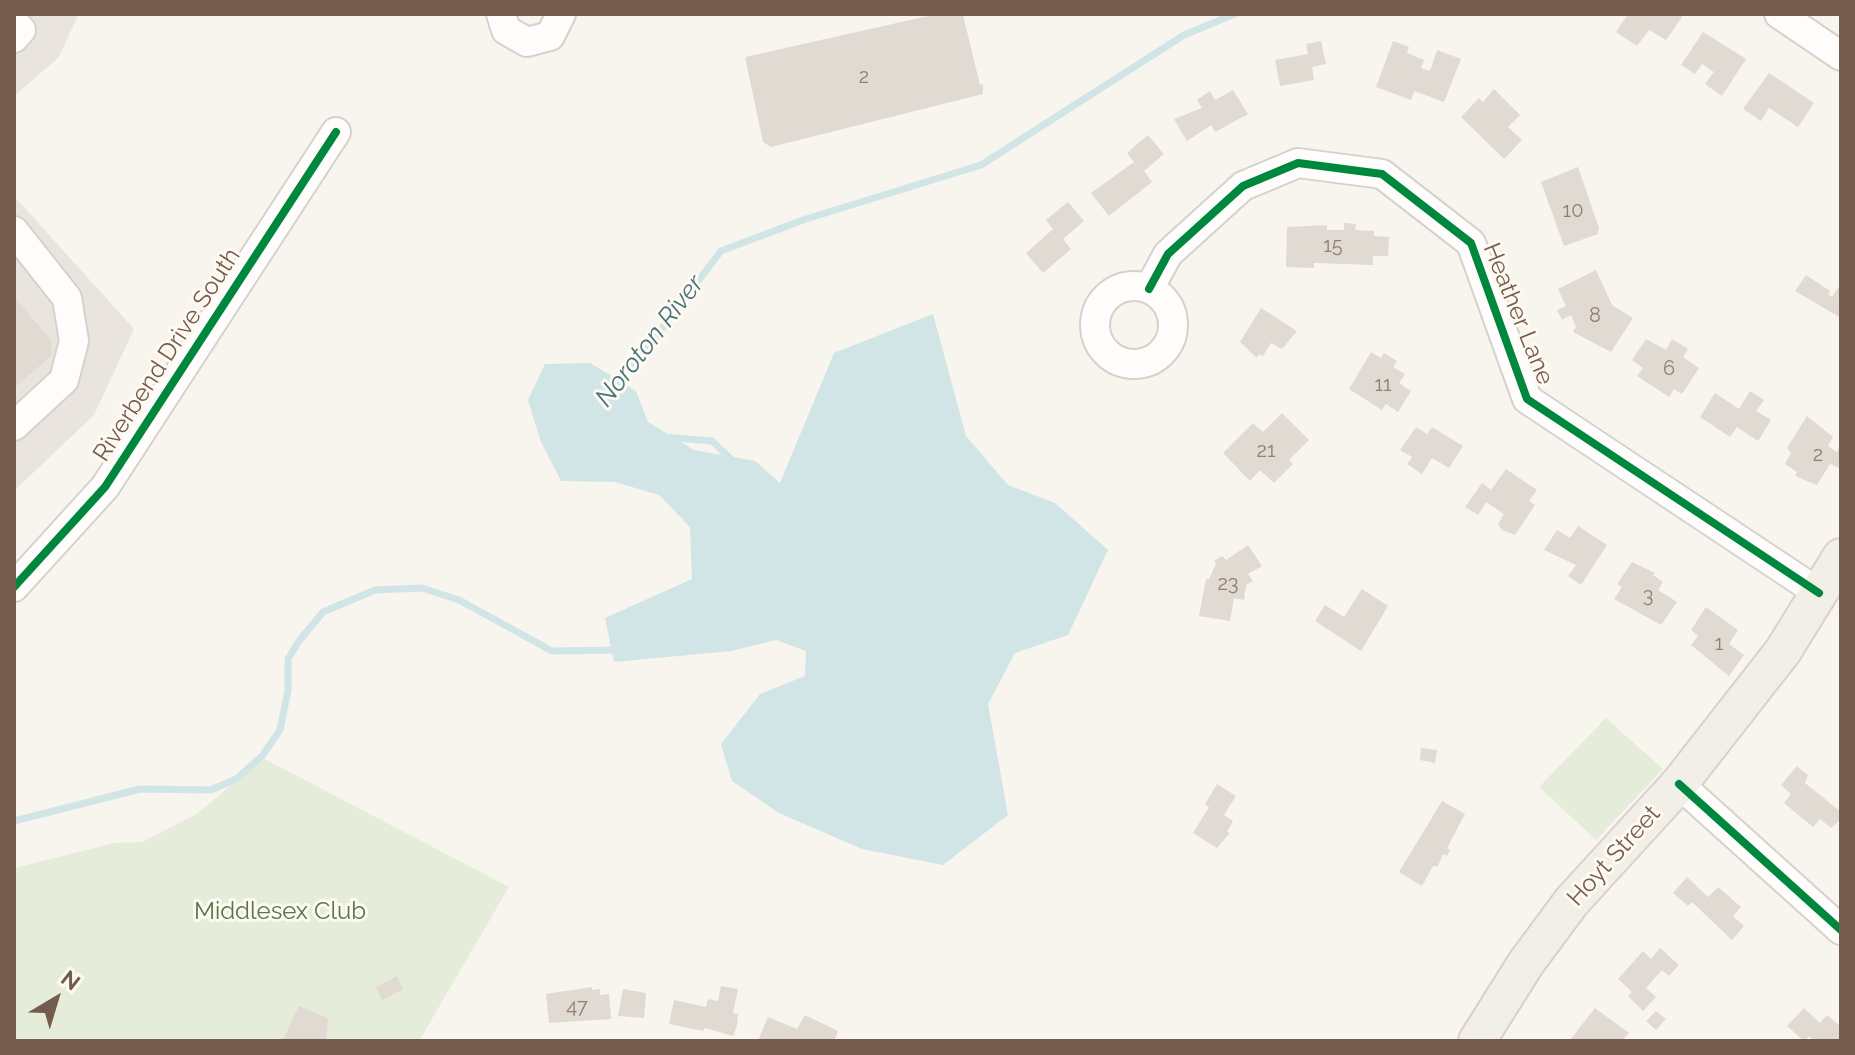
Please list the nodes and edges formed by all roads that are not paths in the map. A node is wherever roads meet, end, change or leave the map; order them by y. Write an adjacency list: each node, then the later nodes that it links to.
1 (501, 14): 2 (street)
2 (561, 14)
3 (1779, 14): 6 (street)
4 (14, 22): 5 (street)
5 (14, 38)
6 (1841, 56)
7 (336, 132): 12 (street, Riverbend Drive South)
8 (14, 231): 10 (street)
9 (1149, 289): 13 (street, Heather Lane)
10 (14, 426)
11 (1841, 557): 13 (main road, Hoyt Street)
12 (14, 587)
13 (1819, 593): 14 (main road, Hoyt Street)
14 (1679, 784): 15 (street); 16 (main road, Hoyt Street)
15 (1841, 930)
16 (1487, 1037)

